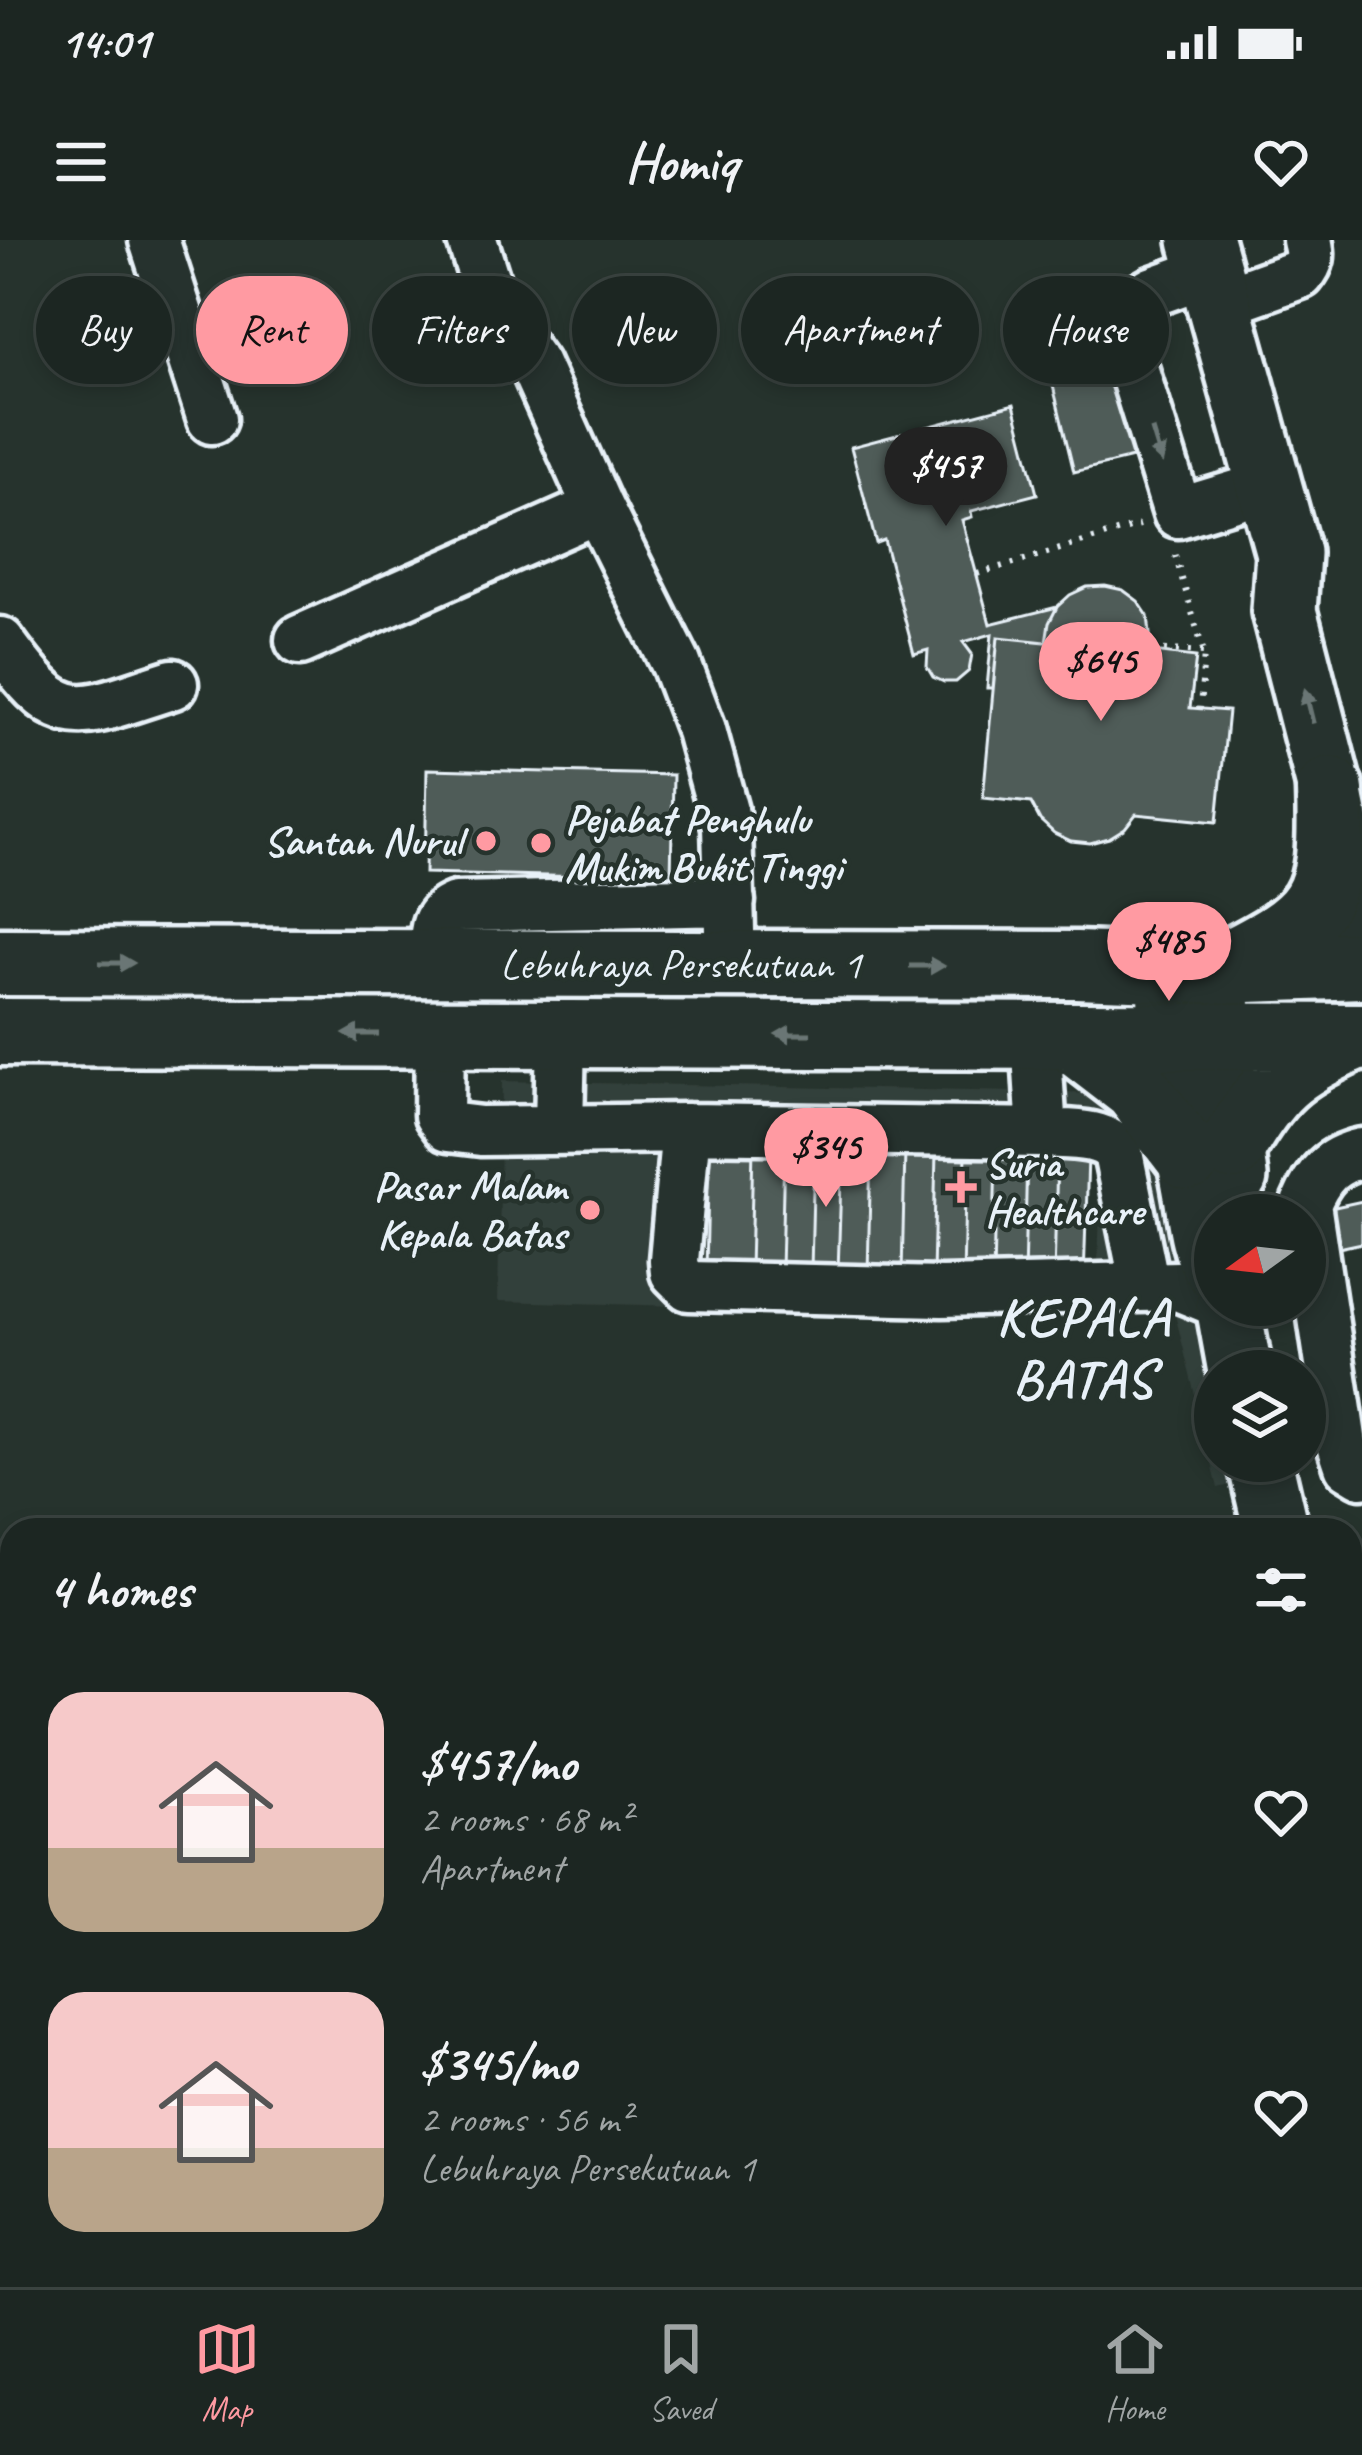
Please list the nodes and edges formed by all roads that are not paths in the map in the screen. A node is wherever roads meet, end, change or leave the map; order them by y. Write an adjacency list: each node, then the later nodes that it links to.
1 (154, 240): 5 (street)
2 (472, 240): 7 (street)
3 (1307, 240): 4 (street)
4 (1210, 271): 6 (main road); 6 (street, one-way to 6)
5 (212, 419)
6 (1270, 485): 11 (main road)
7 (598, 508): 8 (street); 12 (street)
8 (300, 640)
9 (0, 643): 10 (street)
10 (172, 684)
11 (1346, 764): 13 (main road); 16 (highway)
12 (730, 933): 14 (highway, Lebuhraya Persekutuan 1, one-way to 12); 16 (highway, Lebuhraya Persekutuan 1, one-way to 16)
13 (1362, 943)
14 (0, 962)
15 (1362, 965): 16 (highway, Lebuhraya Persekutuan 1)
16 (1193, 969): 20 (main road)
17 (0, 1032): 18 (highway, Lebuhraya Persekutuan 1, one-way to 17)
18 (440, 1034): 19 (highway, Lebuhraya Persekutuan 1); 24 (street)
19 (561, 1034): 22 (highway, Lebuhraya Persekutuan 1, one-way to 19); 24 (street)
20 (1195, 1036): 21 (highway, Lebuhraya Persekutuan 1); 22 (highway, Lebuhraya Persekutuan 1); 26 (main road)
21 (1358, 1037): 26 (highway)
22 (1053, 1038): 25 (street); 26 (highway)
23 (686, 1128): 24 (street); 25 (street); 30 (street)
24 (559, 1130)
25 (1042, 1133): 30 (street)
26 (1210, 1152): 28 (main road); 29 (main road)
27 (1362, 1153): 32 (street)
28 (1206, 1194)
29 (1230, 1194)
30 (1145, 1286): 31 (street)
31 (1194, 1290)
32 (1303, 1350)

